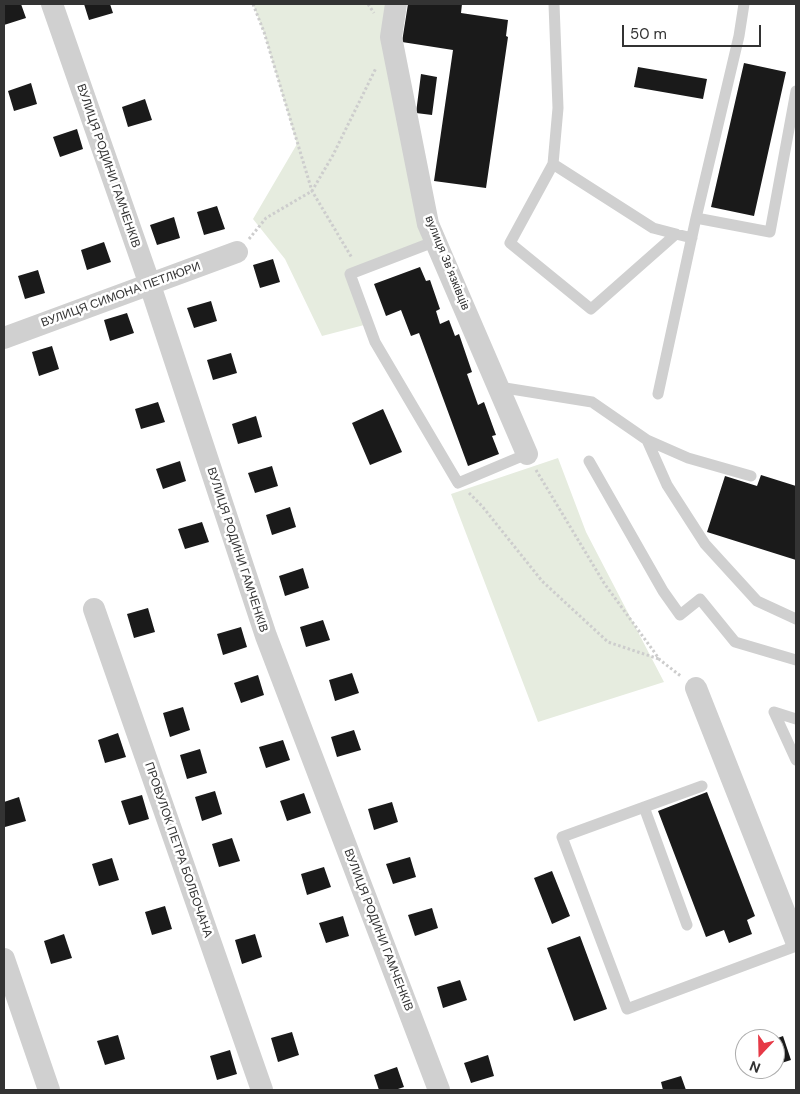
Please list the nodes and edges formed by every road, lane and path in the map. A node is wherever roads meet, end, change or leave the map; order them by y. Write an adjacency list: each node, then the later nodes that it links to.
1 (52, 4): 16 (street, ВУЛИЦЯ РОДИНИ ГАМЧЕНКІВ)
2 (253, 4): 9 (path)
3 (396, 4): 6 (street, вулиця Звʼязківців)
4 (554, 4): 8 (lane)
5 (744, 4): 10 (lane)
6 (391, 37): 9 (path); 13 (street, вулиця Звʼязківців)
7 (796, 91): 10 (lane)
8 (553, 164): 11 (lane); 11 (lane)
9 (312, 191): 14 (path); 15 (path)
10 (696, 218): 12 (lane)
11 (676, 234): 12 (lane)
12 (692, 238): 19 (lane)
13 (436, 241): 15 (lane); 18 (street, вулиця Звʼязківців)
14 (237, 252): 16 (street, ВУЛИЦЯ СИМОНА ПЕТЛЮРИ)
15 (359, 271): 24 (lane)
16 (150, 285): 17 (street, ВУЛИЦЯ СИМОНА ПЕТЛЮРИ); 40 (street, ВУЛИЦЯ РОДИНИ ГАМЧЕНКІВ)
17 (4, 338)
18 (499, 387): 20 (lane); 21 (street, вулиця Звʼязківців)
19 (658, 394)
20 (647, 440): 23 (lane); 26 (lane)
21 (527, 454): 24 (lane); 27 (path)
22 (589, 461): 28 (lane)
23 (751, 476)
24 (458, 482): 27 (path)
25 (94, 609): 39 (street, ПРОВУЛОК ПЕТРА БОЛБОЧАНА)
26 (796, 619)
27 (660, 660): 29 (path)
28 (796, 660)
29 (696, 688): 35 (street)
30 (796, 719): 31 (lane)
31 (796, 760)
32 (702, 786): 33 (lane)
33 (644, 807): 34 (lane); 36 (lane)
34 (687, 925)
35 (796, 941)
36 (796, 946)
37 (4, 959): 38 (street)
38 (49, 1090)
39 (262, 1090)
40 (439, 1090)

